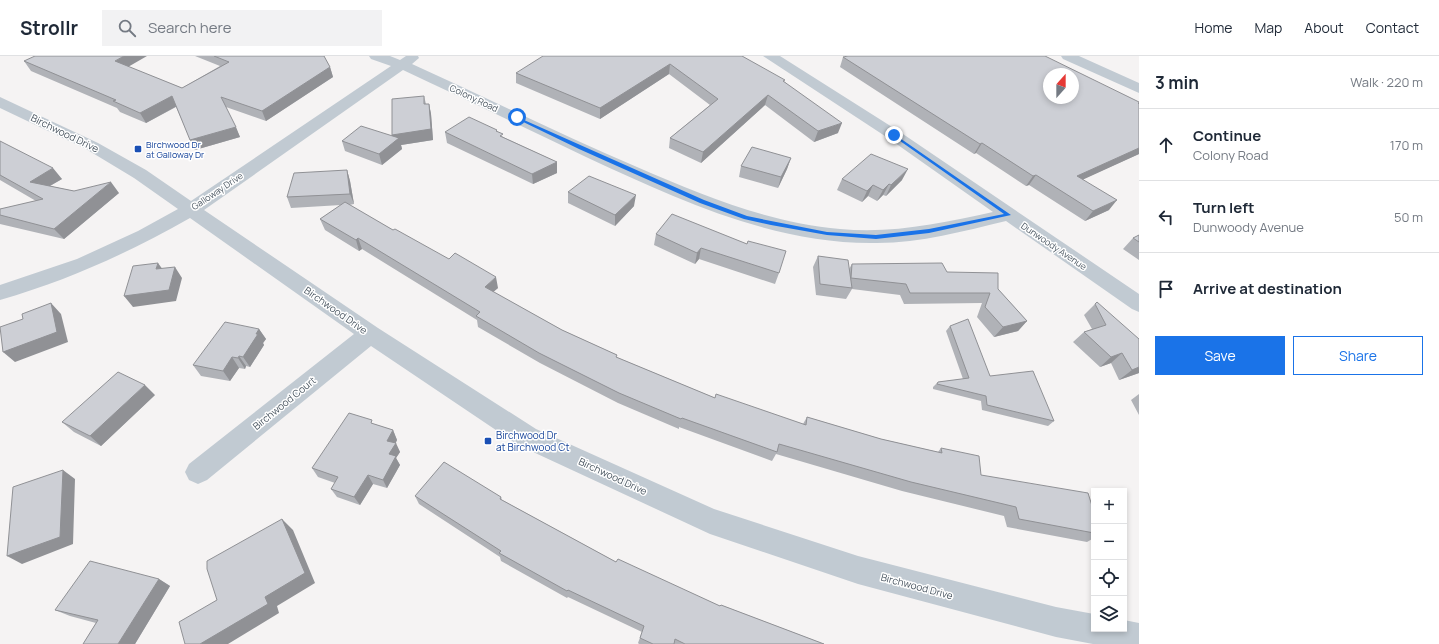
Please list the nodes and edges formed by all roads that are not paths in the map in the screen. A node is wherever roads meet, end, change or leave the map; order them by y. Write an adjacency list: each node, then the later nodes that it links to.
1 (376, 56): 4 (street, Colony Road)
2 (770, 56): 8 (street, Dunwoody Avenue)
3 (1068, 56): 5 (street)
4 (409, 60): 7 (street, Galloway Drive); 8 (street, Colony Road)
5 (1139, 89)
6 (0, 102): 7 (street, Birchwood Drive)
7 (192, 209): 9 (street, Galloway Drive); 11 (street, Birchwood Drive)
8 (1008, 215): 10 (street, Dunwoody Avenue)
9 (0, 293)
10 (1139, 304)
11 (370, 334): 12 (street, Birchwood Court); 13 (street, Birchwood Drive)
12 (198, 472)
13 (1139, 638)

